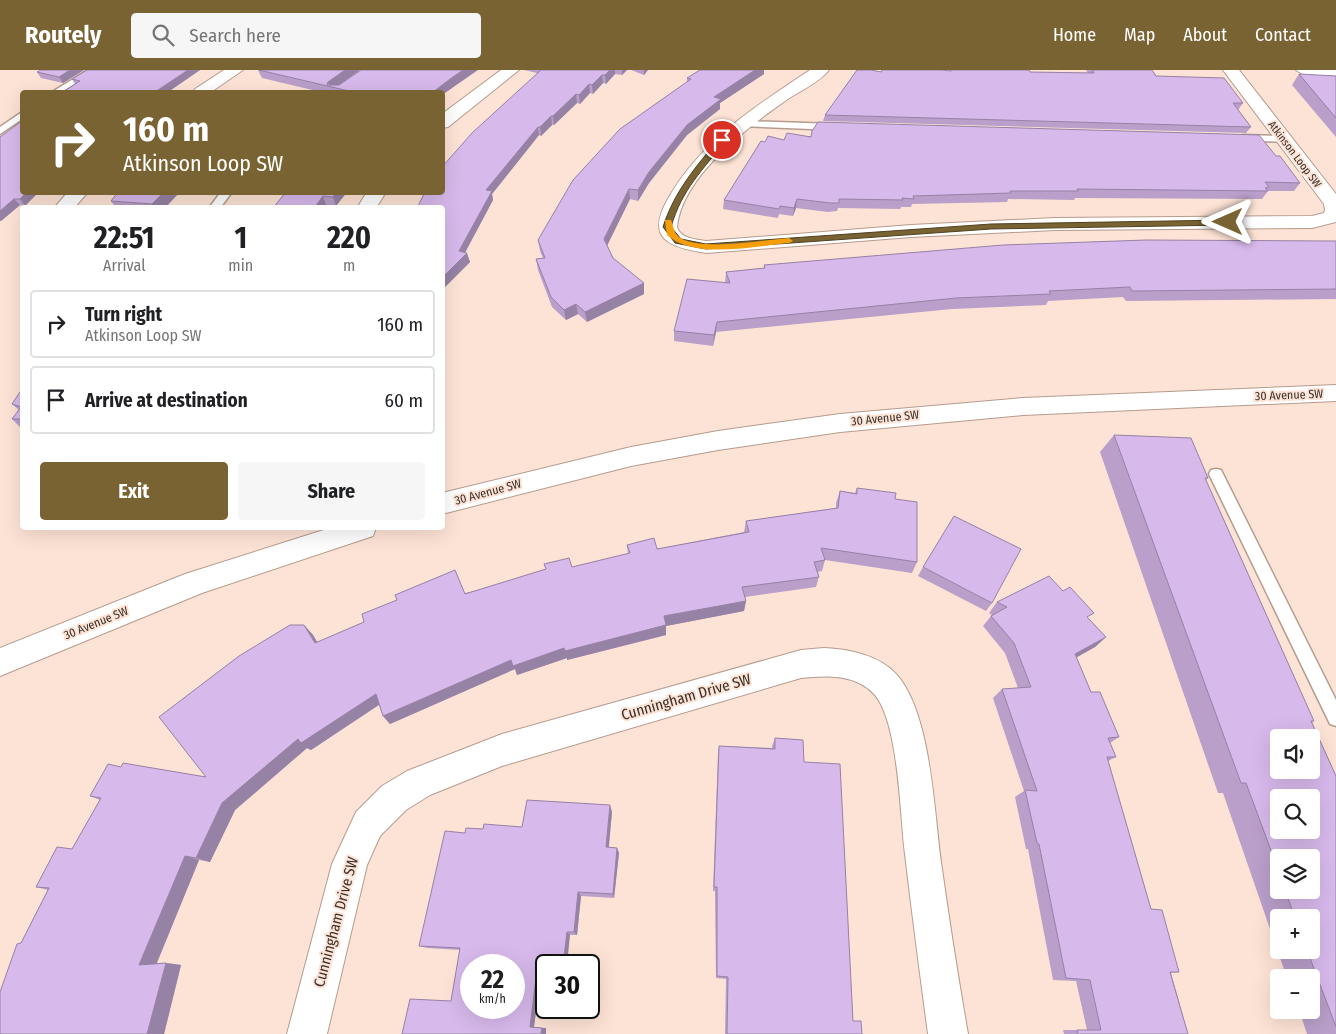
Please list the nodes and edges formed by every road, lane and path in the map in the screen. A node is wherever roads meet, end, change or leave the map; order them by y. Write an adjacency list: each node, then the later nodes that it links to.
1 (94, 70): 8 (lane)
2 (234, 70): 9 (street)
3 (511, 70): 11 (street)
4 (821, 70): 12 (street, Atkinson Loop SW)
5 (1231, 70): 16 (street, Atkinson Loop SW)
6 (1304, 70): 7 (street)
7 (1336, 71)
8 (59, 90)
9 (204, 90)
10 (20, 116): 14 (lane)
11 (445, 120)
12 (742, 124): 13 (lane); 16 (street, Atkinson Loop SW)
13 (848, 127)
14 (0, 131)
15 (1232, 138): 16 (lane)
16 (1284, 139)
17 (76, 195): 19 (street)
18 (225, 195): 20 (lane)
19 (66, 205)
20 (216, 205)
21 (1336, 393): 23 (street, 30 Avenue SW)
22 (1216, 474): 26 (lane)
23 (445, 503)
24 (356, 530): 25 (street, 30 Avenue SW)
25 (0, 662)
26 (1336, 718)
27 (307, 1034): 28 (street, Cunningham Drive SW)
28 (948, 1034)

